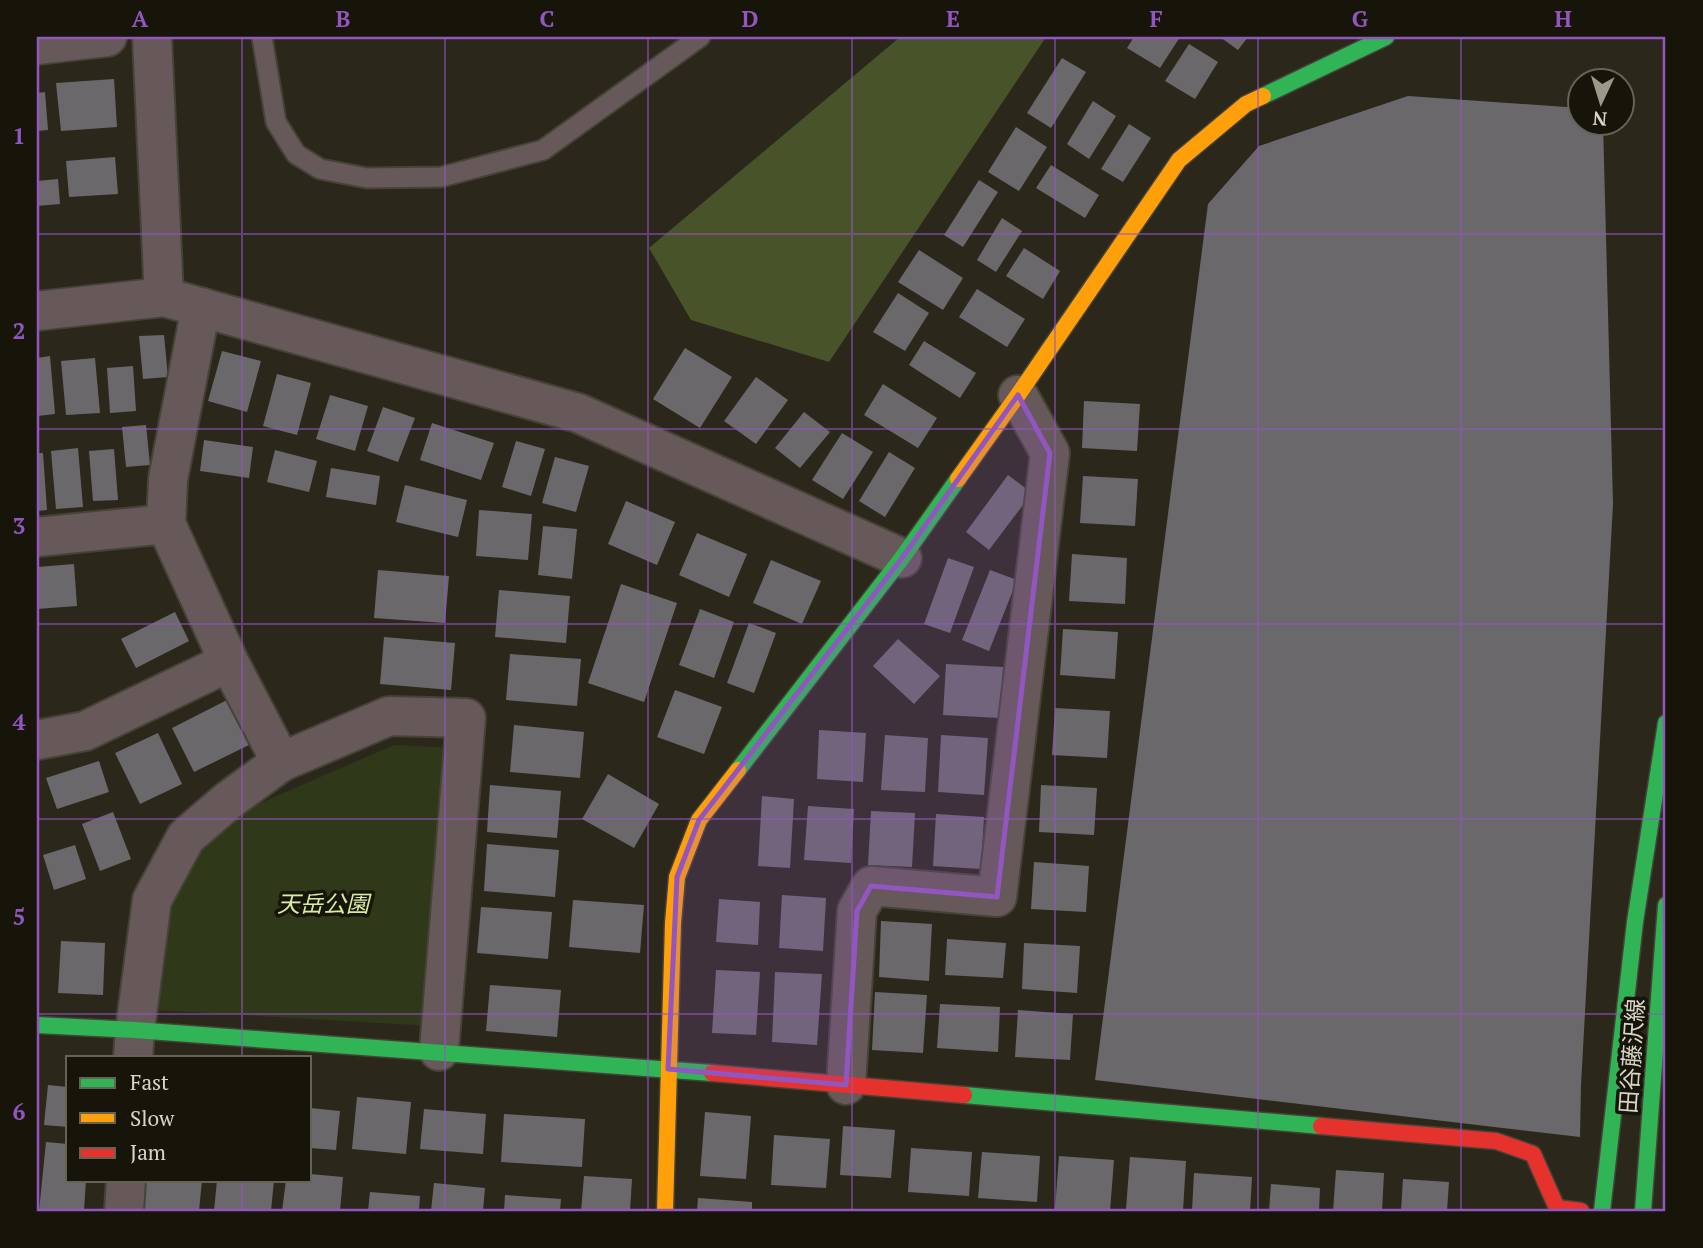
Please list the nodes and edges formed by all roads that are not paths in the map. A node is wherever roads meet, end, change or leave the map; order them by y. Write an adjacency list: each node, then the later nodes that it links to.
1 (107, 37): 6 (street)
2 (152, 37): 7 (street)
3 (262, 37): 4 (lane)
4 (700, 37)
5 (1386, 37): 10 (street)
6 (37, 45)
7 (164, 297): 8 (street); 9 (street)
8 (201, 307): 11 (street); 13 (street)
9 (37, 310)
10 (1018, 395): 13 (street); 23 (street)
11 (166, 524): 12 (street); 14 (street)
12 (37, 537)
13 (902, 558): 22 (street)
14 (229, 662): 16 (street); 17 (street)
15 (1666, 723): 29 (street)
16 (37, 740)
17 (281, 762): 20 (street); 21 (street)
18 (1666, 905): 30 (street, 田谷藤沢線)
19 (37, 1025): 20 (street)
20 (134, 1044): 21 (street)
21 (439, 1051): 22 (street)
22 (668, 1069): 23 (street); 27 (street)
23 (846, 1085): 25 (street)
24 (126, 1182): 26 (street)
25 (1556, 1209): 28 (street)
26 (124, 1211)
27 (665, 1211)
28 (1581, 1211)
29 (1602, 1211)
30 (1643, 1211)

